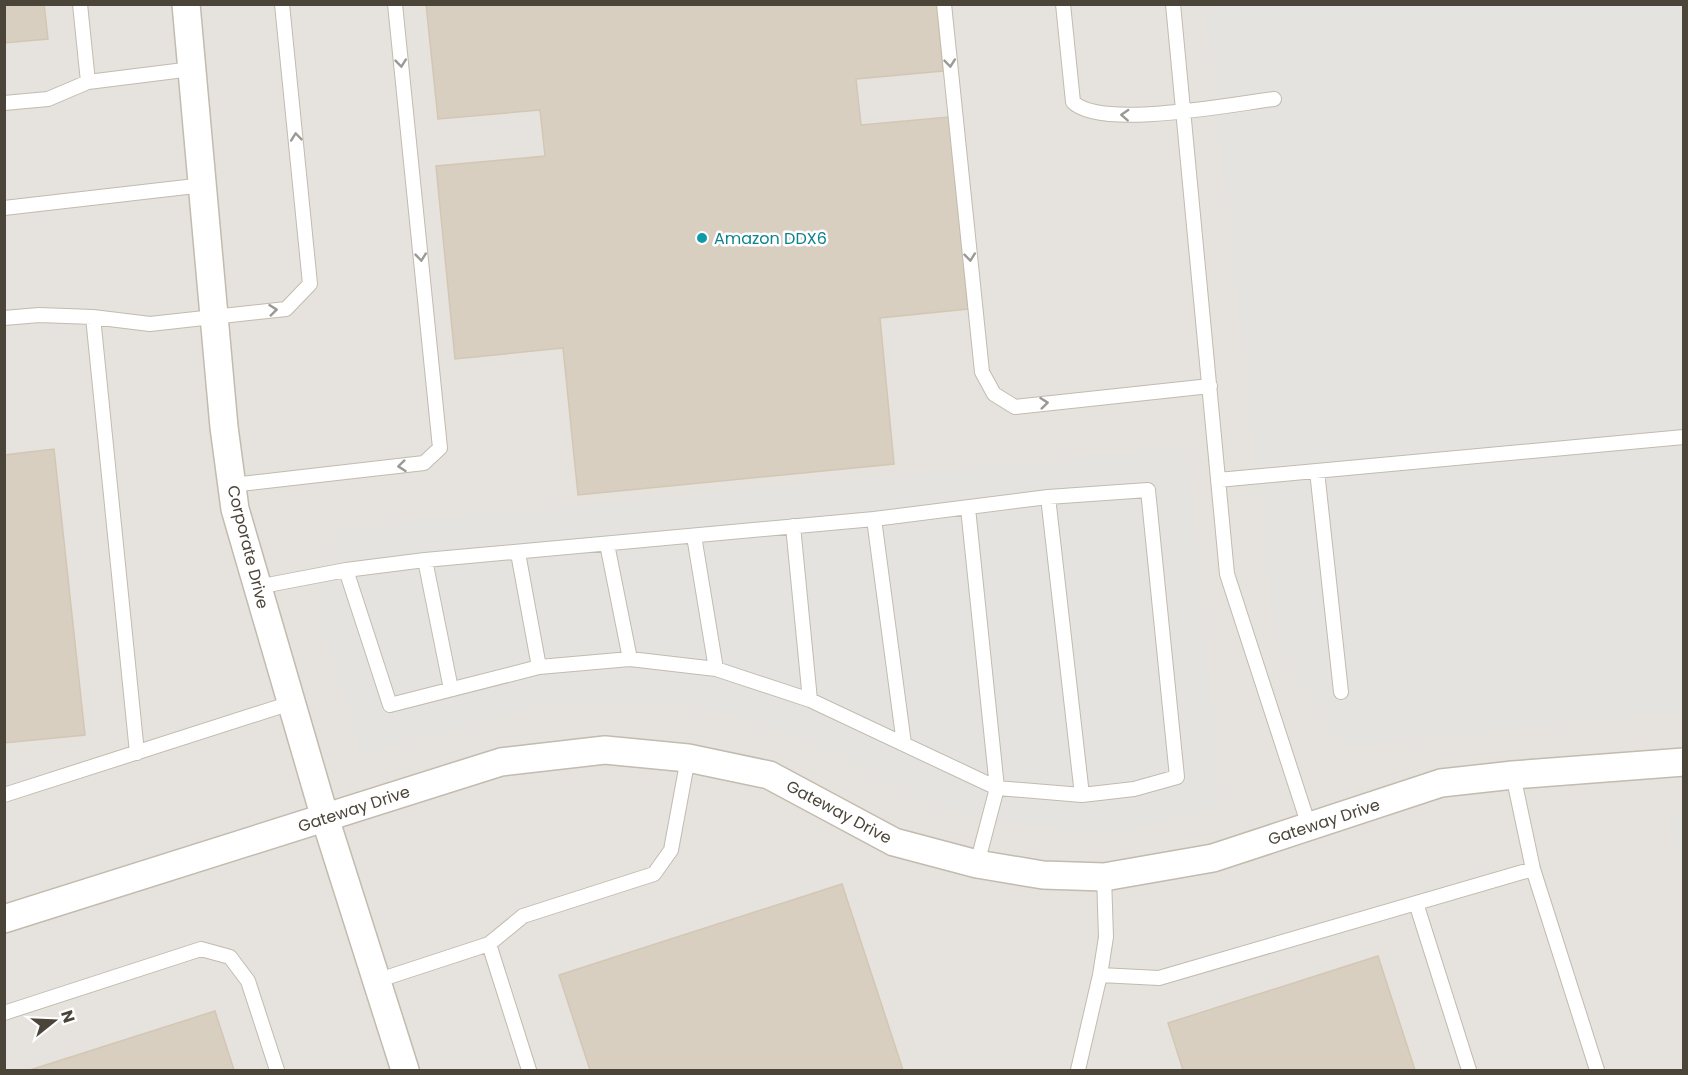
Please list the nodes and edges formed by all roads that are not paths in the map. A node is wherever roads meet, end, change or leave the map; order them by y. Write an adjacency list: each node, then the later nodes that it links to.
1 (80, 4): 9 (lane)
2 (186, 4): 8 (street, Corporate Drive)
3 (282, 4): 15 (lane, one-way to 3)
4 (395, 4): 22 (lane, one-way to 22)
5 (944, 4): 18 (lane, one-way to 18)
6 (1063, 4): 12 (lane, one-way to 6)
7 (1173, 4): 12 (lane)
8 (192, 69): 9 (lane); 13 (street, Corporate Drive)
9 (88, 82): 11 (lane)
10 (1274, 99): 12 (lane)
11 (4, 103)
12 (1183, 111): 18 (lane)
13 (204, 185): 14 (lane); 15 (street, Corporate Drive)
14 (4, 208)
15 (215, 316): 16 (lane); 22 (street, Corporate Drive)
16 (93, 317): 17 (lane); 41 (lane)
17 (4, 318)
18 (1210, 386): 21 (lane)
19 (1683, 437): 20 (lane)
20 (1317, 471): 21 (lane); 37 (lane)
21 (1218, 480): 49 (lane)
22 (232, 485): 32 (street, Corporate Drive)
23 (1048, 497): 24 (lane); 47 (lane); 47 (lane)
24 (968, 508): 25 (lane); 45 (lane)
25 (874, 519): 26 (lane); 40 (lane)
26 (793, 526): 27 (lane); 38 (lane)
27 (694, 536): 28 (lane); 35 (lane)
28 (608, 544): 29 (lane); 33 (lane)
29 (518, 553): 30 (lane); 34 (lane)
30 (425, 560): 31 (lane); 36 (lane)
31 (346, 570): 32 (lane); 36 (lane)
32 (257, 587): 39 (street, Corporate Drive)
33 (630, 659): 34 (lane); 35 (lane)
34 (539, 668): 36 (lane)
35 (716, 669): 38 (lane)
36 (451, 689)
37 (1341, 692)
38 (810, 700): 40 (lane)
39 (291, 703): 41 (lane); 48 (street, Corporate Drive)
40 (904, 744): 45 (lane)
41 (137, 753): 46 (lane)
42 (688, 758): 48 (street, Gateway Drive); 50 (street, Gateway Drive); 55 (lane)
43 (1683, 762): 44 (street, Gateway Drive)
44 (1513, 775): 49 (street, Gateway Drive); 51 (lane)
45 (997, 788): 47 (lane); 50 (lane)
46 (4, 795)
47 (1082, 795)
48 (325, 818): 54 (street, Gateway Drive); 57 (street, Corporate Drive)
49 (1309, 826): 52 (street, Gateway Drive)
50 (977, 864): 52 (street, Gateway Drive)
51 (1533, 869): 53 (lane); 64 (lane)
52 (1104, 877): 56 (lane)
53 (1416, 903): 56 (lane); 63 (lane)
54 (4, 920)
55 (489, 944): 57 (lane); 61 (lane)
56 (1100, 975): 62 (lane)
57 (376, 981): 60 (street, Corporate Drive)
58 (4, 1012): 59 (lane)
59 (277, 1071)
60 (405, 1071)
61 (528, 1071)
62 (1078, 1071)
63 (1469, 1071)
64 (1597, 1071)

